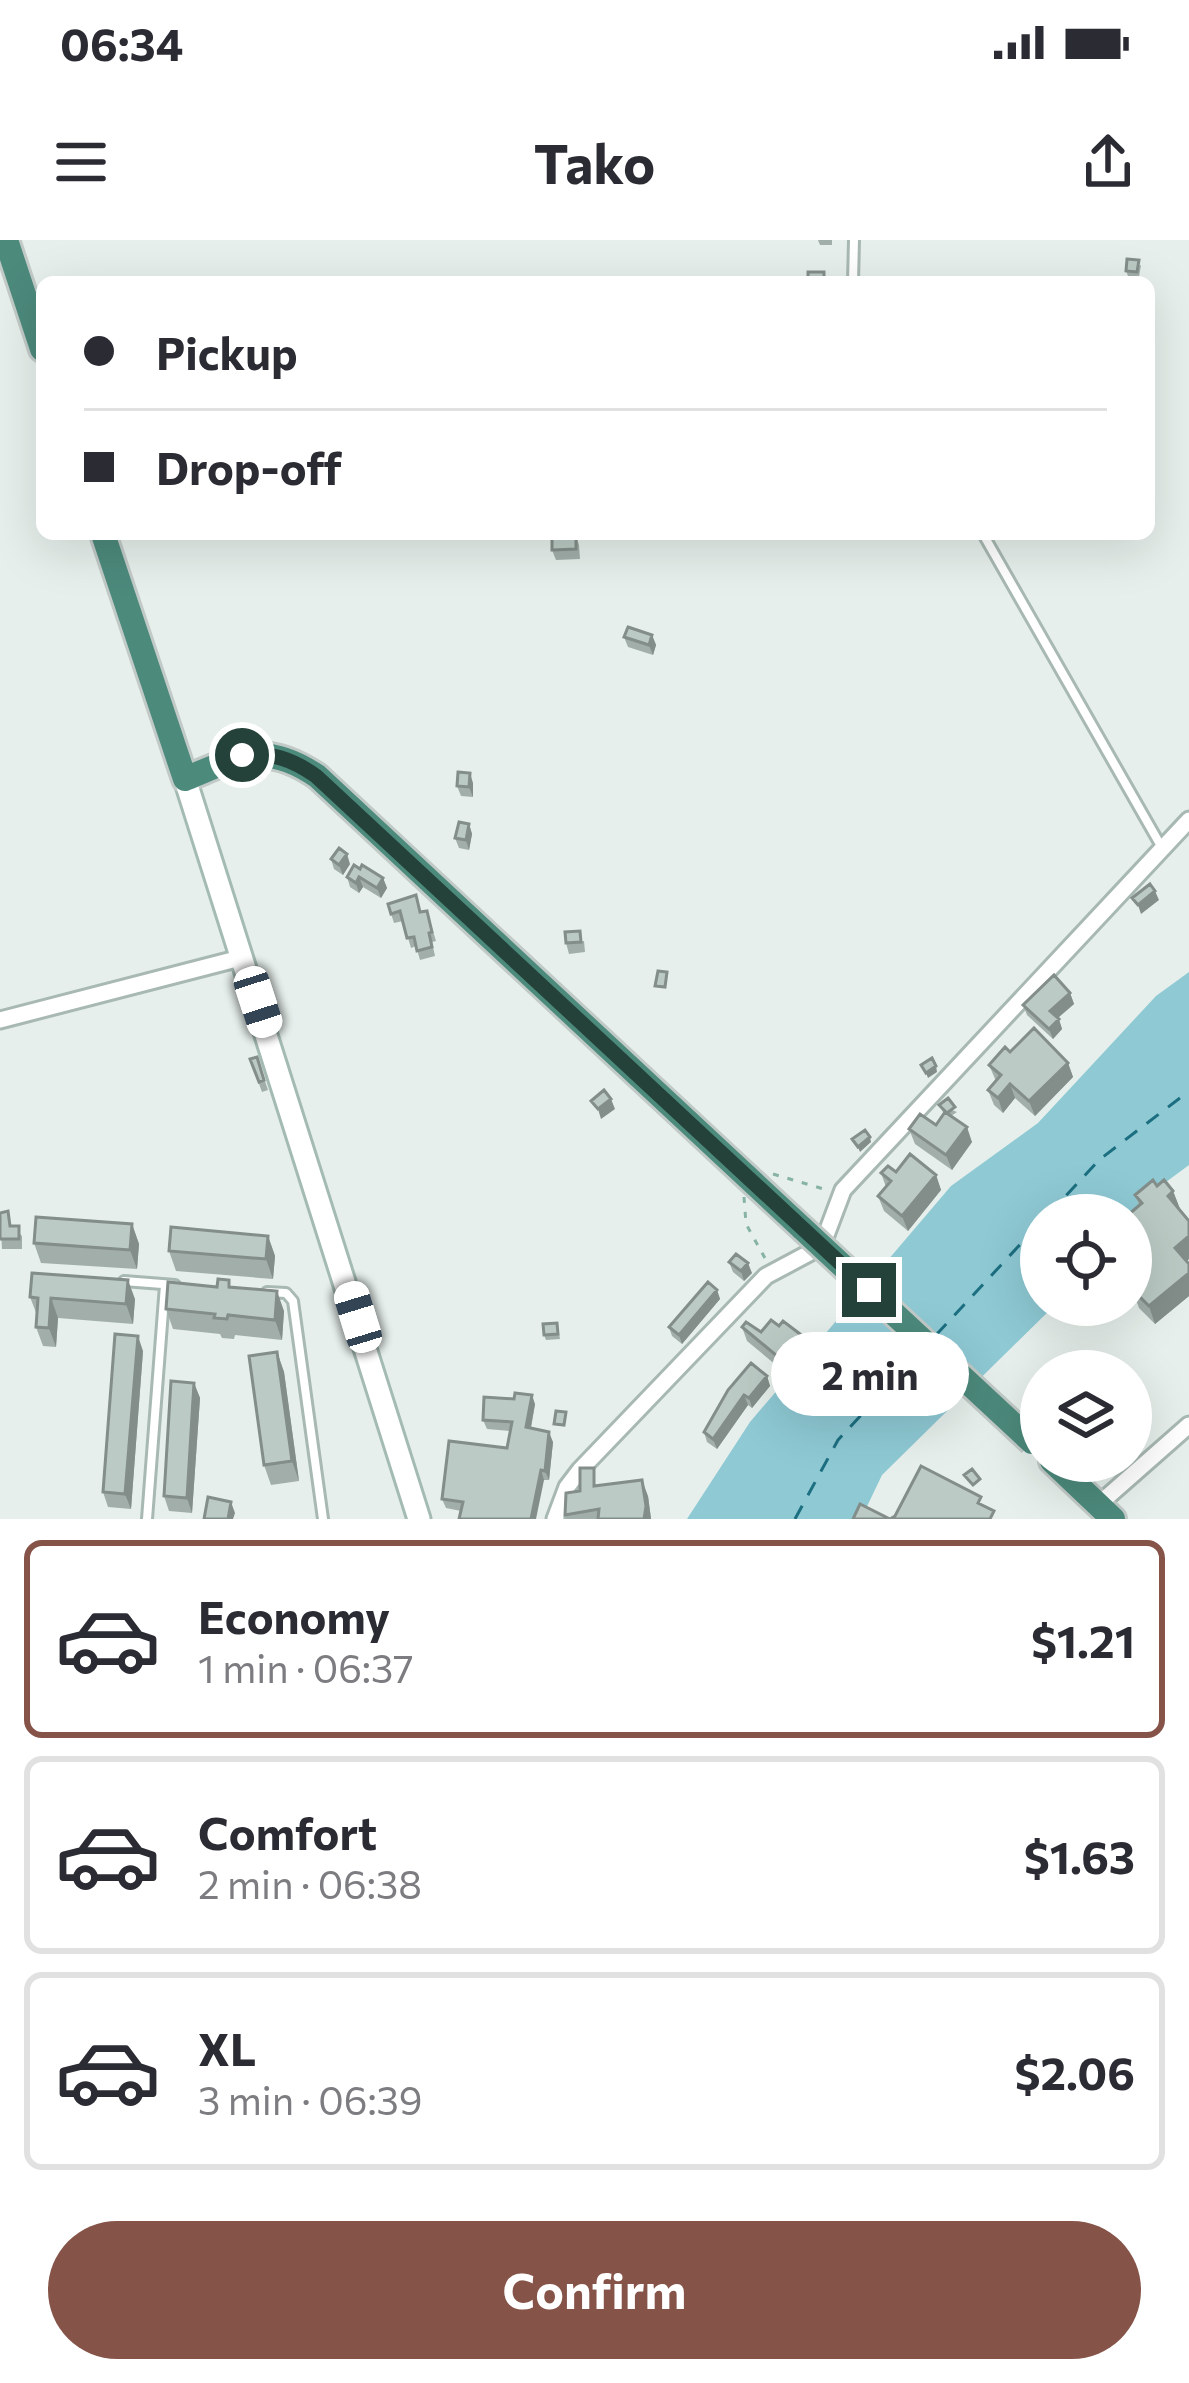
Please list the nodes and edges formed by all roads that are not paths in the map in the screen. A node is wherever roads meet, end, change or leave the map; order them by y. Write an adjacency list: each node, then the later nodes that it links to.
1 (6, 240): 4 (highway)
2 (854, 240): 3 (lane)
3 (853, 276)
4 (36, 331)
5 (106, 540): 7 (highway)
6 (986, 540): 9 (lane)
7 (185, 779): 10 (main road); 17 (highway, bridge)
8 (1189, 820): 9 (street)
9 (1162, 847): 23 (street)
10 (244, 957): 11 (street); 22 (main road)
11 (0, 1020)
12 (119, 1281): 13 (lane)
13 (165, 1285): 14 (lane); 20 (lane)
14 (185, 1286)
15 (246, 1290): 21 (lane)
16 (1189, 1425): 19 (street)
17 (1020, 1431)
18 (1074, 1482): 19 (highway)
19 (1106, 1512)
20 (146, 1519)
21 (323, 1519)
22 (419, 1519)
23 (555, 1519)

